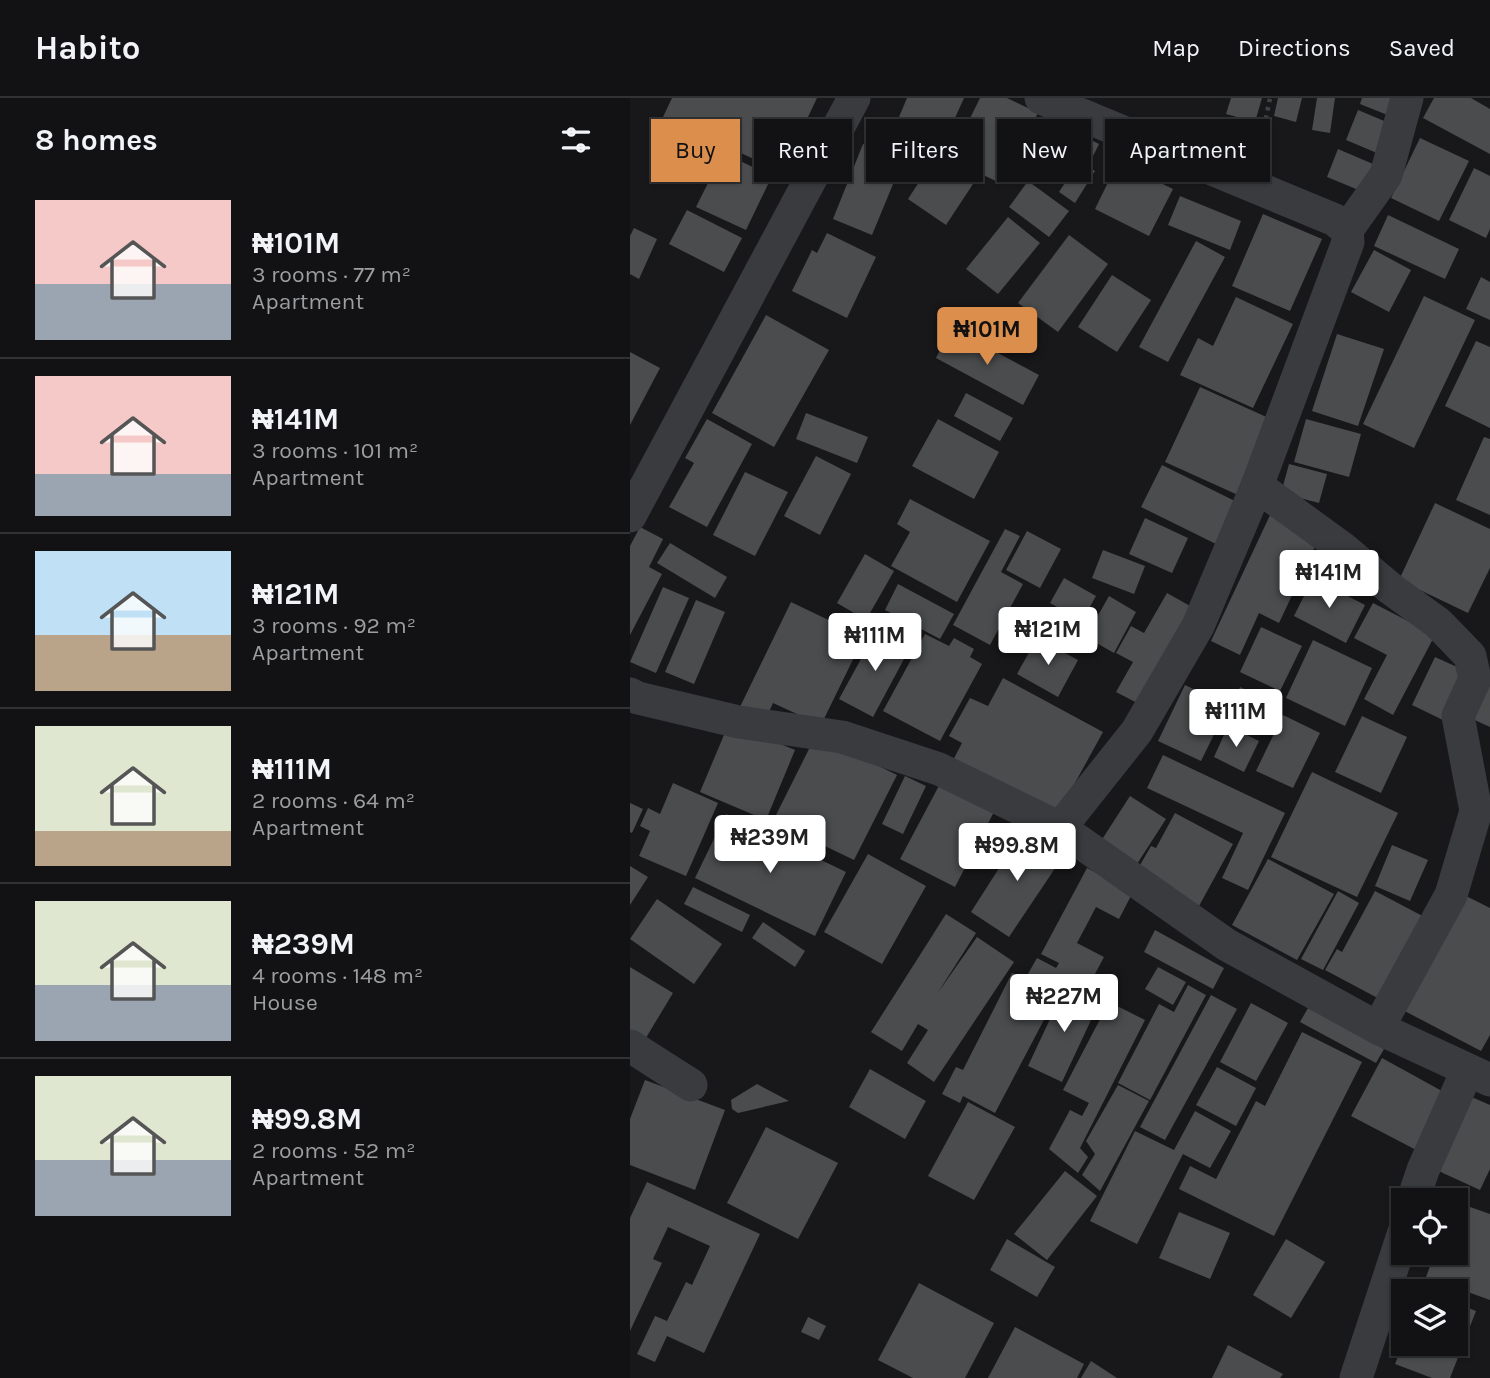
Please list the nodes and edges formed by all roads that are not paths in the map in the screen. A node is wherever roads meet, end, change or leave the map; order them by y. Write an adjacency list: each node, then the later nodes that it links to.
1 (854, 98): 6 (street)
2 (1041, 98): 4 (street)
3 (1407, 98): 4 (street)
4 (1347, 230): 5 (street)
5 (1257, 486): 8 (street); 9 (street)
6 (630, 516)
7 (630, 694): 8 (street)
8 (1060, 828): 9 (street)
9 (1378, 1028): 11 (street)
10 (630, 1046): 12 (street)
11 (1478, 1076): 13 (street)
12 (691, 1085)
13 (1417, 1188)
14 (1393, 1265): 15 (street)
15 (1356, 1378)

